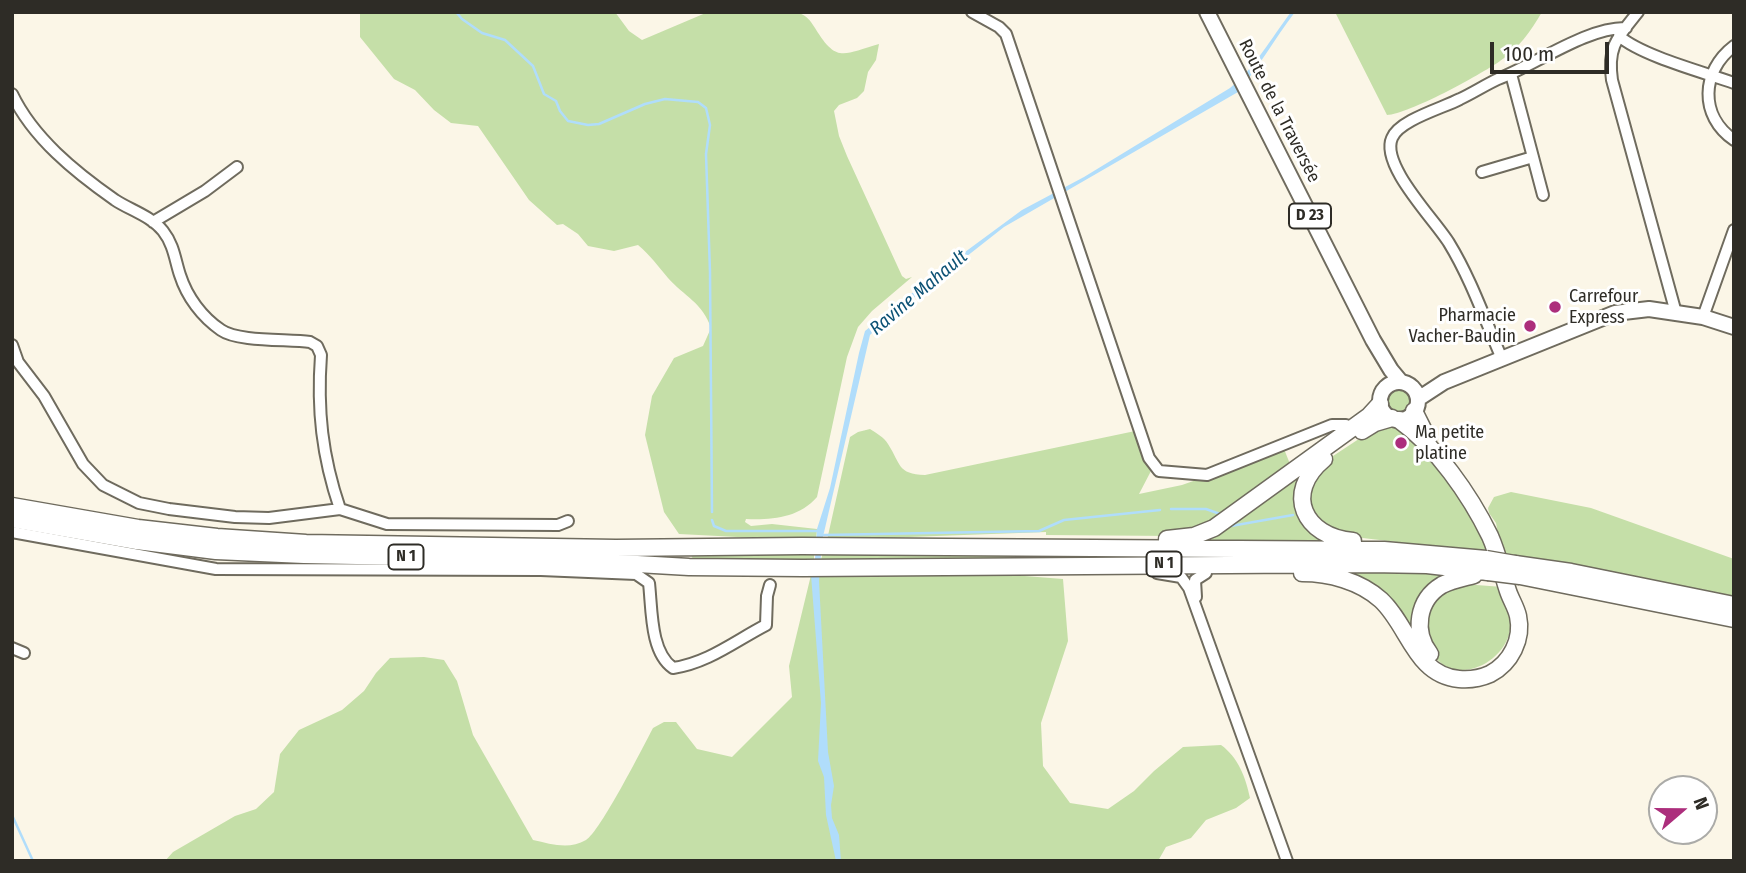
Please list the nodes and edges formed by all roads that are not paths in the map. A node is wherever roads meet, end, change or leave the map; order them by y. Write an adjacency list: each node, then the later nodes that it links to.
1 (972, 12): 26 (street)
2 (1207, 12): 20 (main road, Route de la Traversée / D 23)
3 (1638, 12): 4 (street)
4 (1622, 32): 6 (street); 7 (street); 17 (street)
5 (1734, 46): 7 (street)
6 (1511, 74): 11 (street); 22 (street)
7 (1711, 75): 8 (street); 10 (street)
8 (1734, 83)
9 (12, 94): 15 (street)
10 (1734, 141)
11 (1532, 157): 13 (street); 14 (street)
12 (237, 167): 15 (street)
13 (1482, 172)
14 (1544, 195)
15 (153, 222): 29 (street)
16 (1734, 230): 18 (street)
17 (1675, 313): 18 (main road); 22 (main road)
18 (1703, 317): 19 (main road)
19 (1734, 327)
20 (1373, 340): 23 (main road, Route de la Traversée / D 23); 24 (main road, Route de la Traversée / D 23)
21 (12, 345): 29 (street)
22 (1502, 359): 23 (main road)
23 (1412, 395): 24 (main road); 25 (main road); 27 (highway)
24 (1382, 396): 25 (main road); 26 (highway)
25 (1396, 419): 27 (highway); 34 (highway)
26 (1352, 429): 33 (highway)
27 (1434, 451): 41 (highway)
28 (12, 506): 33 (highway, N 1)
29 (340, 509): 31 (street)
30 (12, 519): 35 (highway, N 1)
31 (568, 521)
32 (12, 531): 40 (street)
33 (1095, 547): 34 (highway, N 1)
34 (1421, 552): 36 (highway, N 1)
35 (985, 566): 36 (highway, N 1); 38 (highway)
36 (1487, 566): 37 (highway, N 1, bridge); 41 (highway)
37 (1518, 570): 42 (highway, N 1); 44 (highway, N 1)
38 (1157, 573): 39 (highway); 43 (street)
39 (1206, 573): 41 (highway); 43 (street)
40 (770, 585)
41 (1509, 592)
42 (1734, 605)
43 (1199, 613): 47 (street)
44 (1734, 619)
45 (12, 648): 46 (street)
46 (24, 653)
47 (1287, 861)

